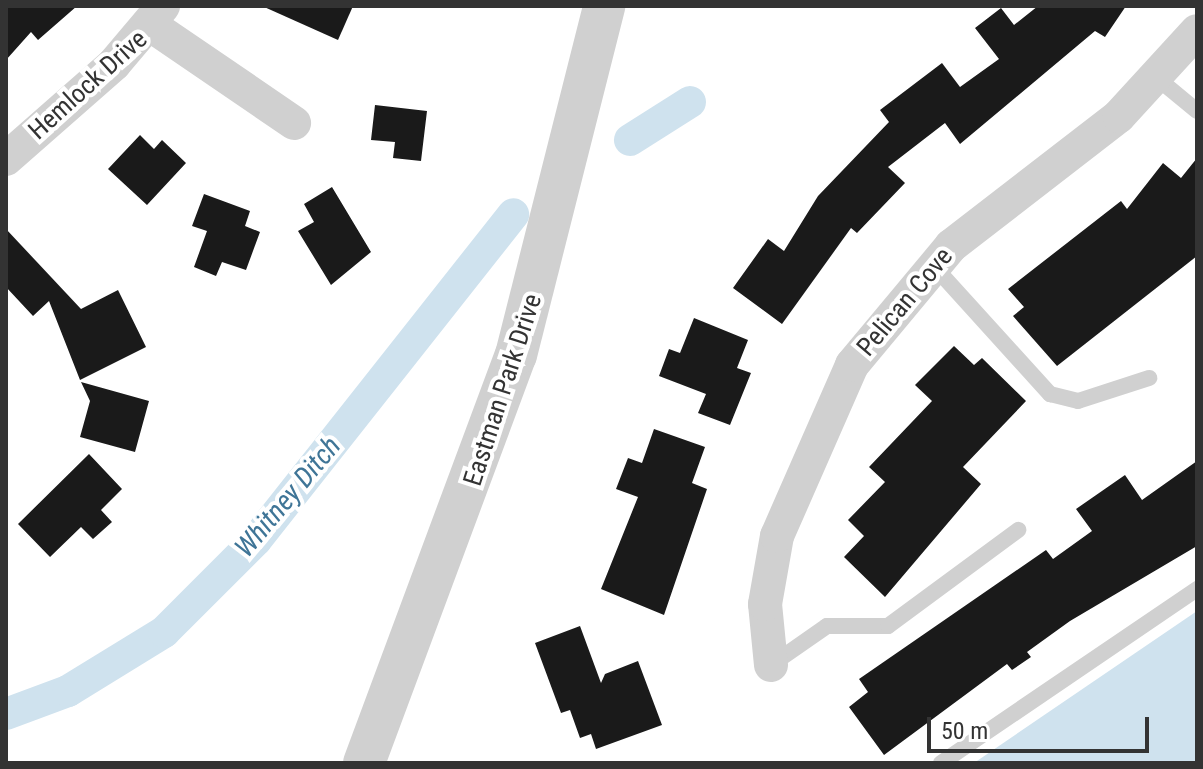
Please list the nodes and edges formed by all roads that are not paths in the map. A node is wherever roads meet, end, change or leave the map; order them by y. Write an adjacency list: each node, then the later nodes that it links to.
1 (604, 6): 13 (street, Eastman Park Drive)
2 (158, 16): 6 (street); 7 (street, Hemlock Drive)
3 (1197, 31): 4 (street, Pelican Cove)
4 (1157, 78): 5 (lane); 8 (street, Pelican Cove)
5 (1197, 111)
6 (294, 123)
7 (6, 159)
8 (932, 264): 9 (lane); 12 (street, Pelican Cove)
9 (1149, 378)
10 (1018, 530): 12 (lane)
11 (1197, 589): 14 (lane)
12 (771, 665)
13 (364, 763)
14 (941, 763)

